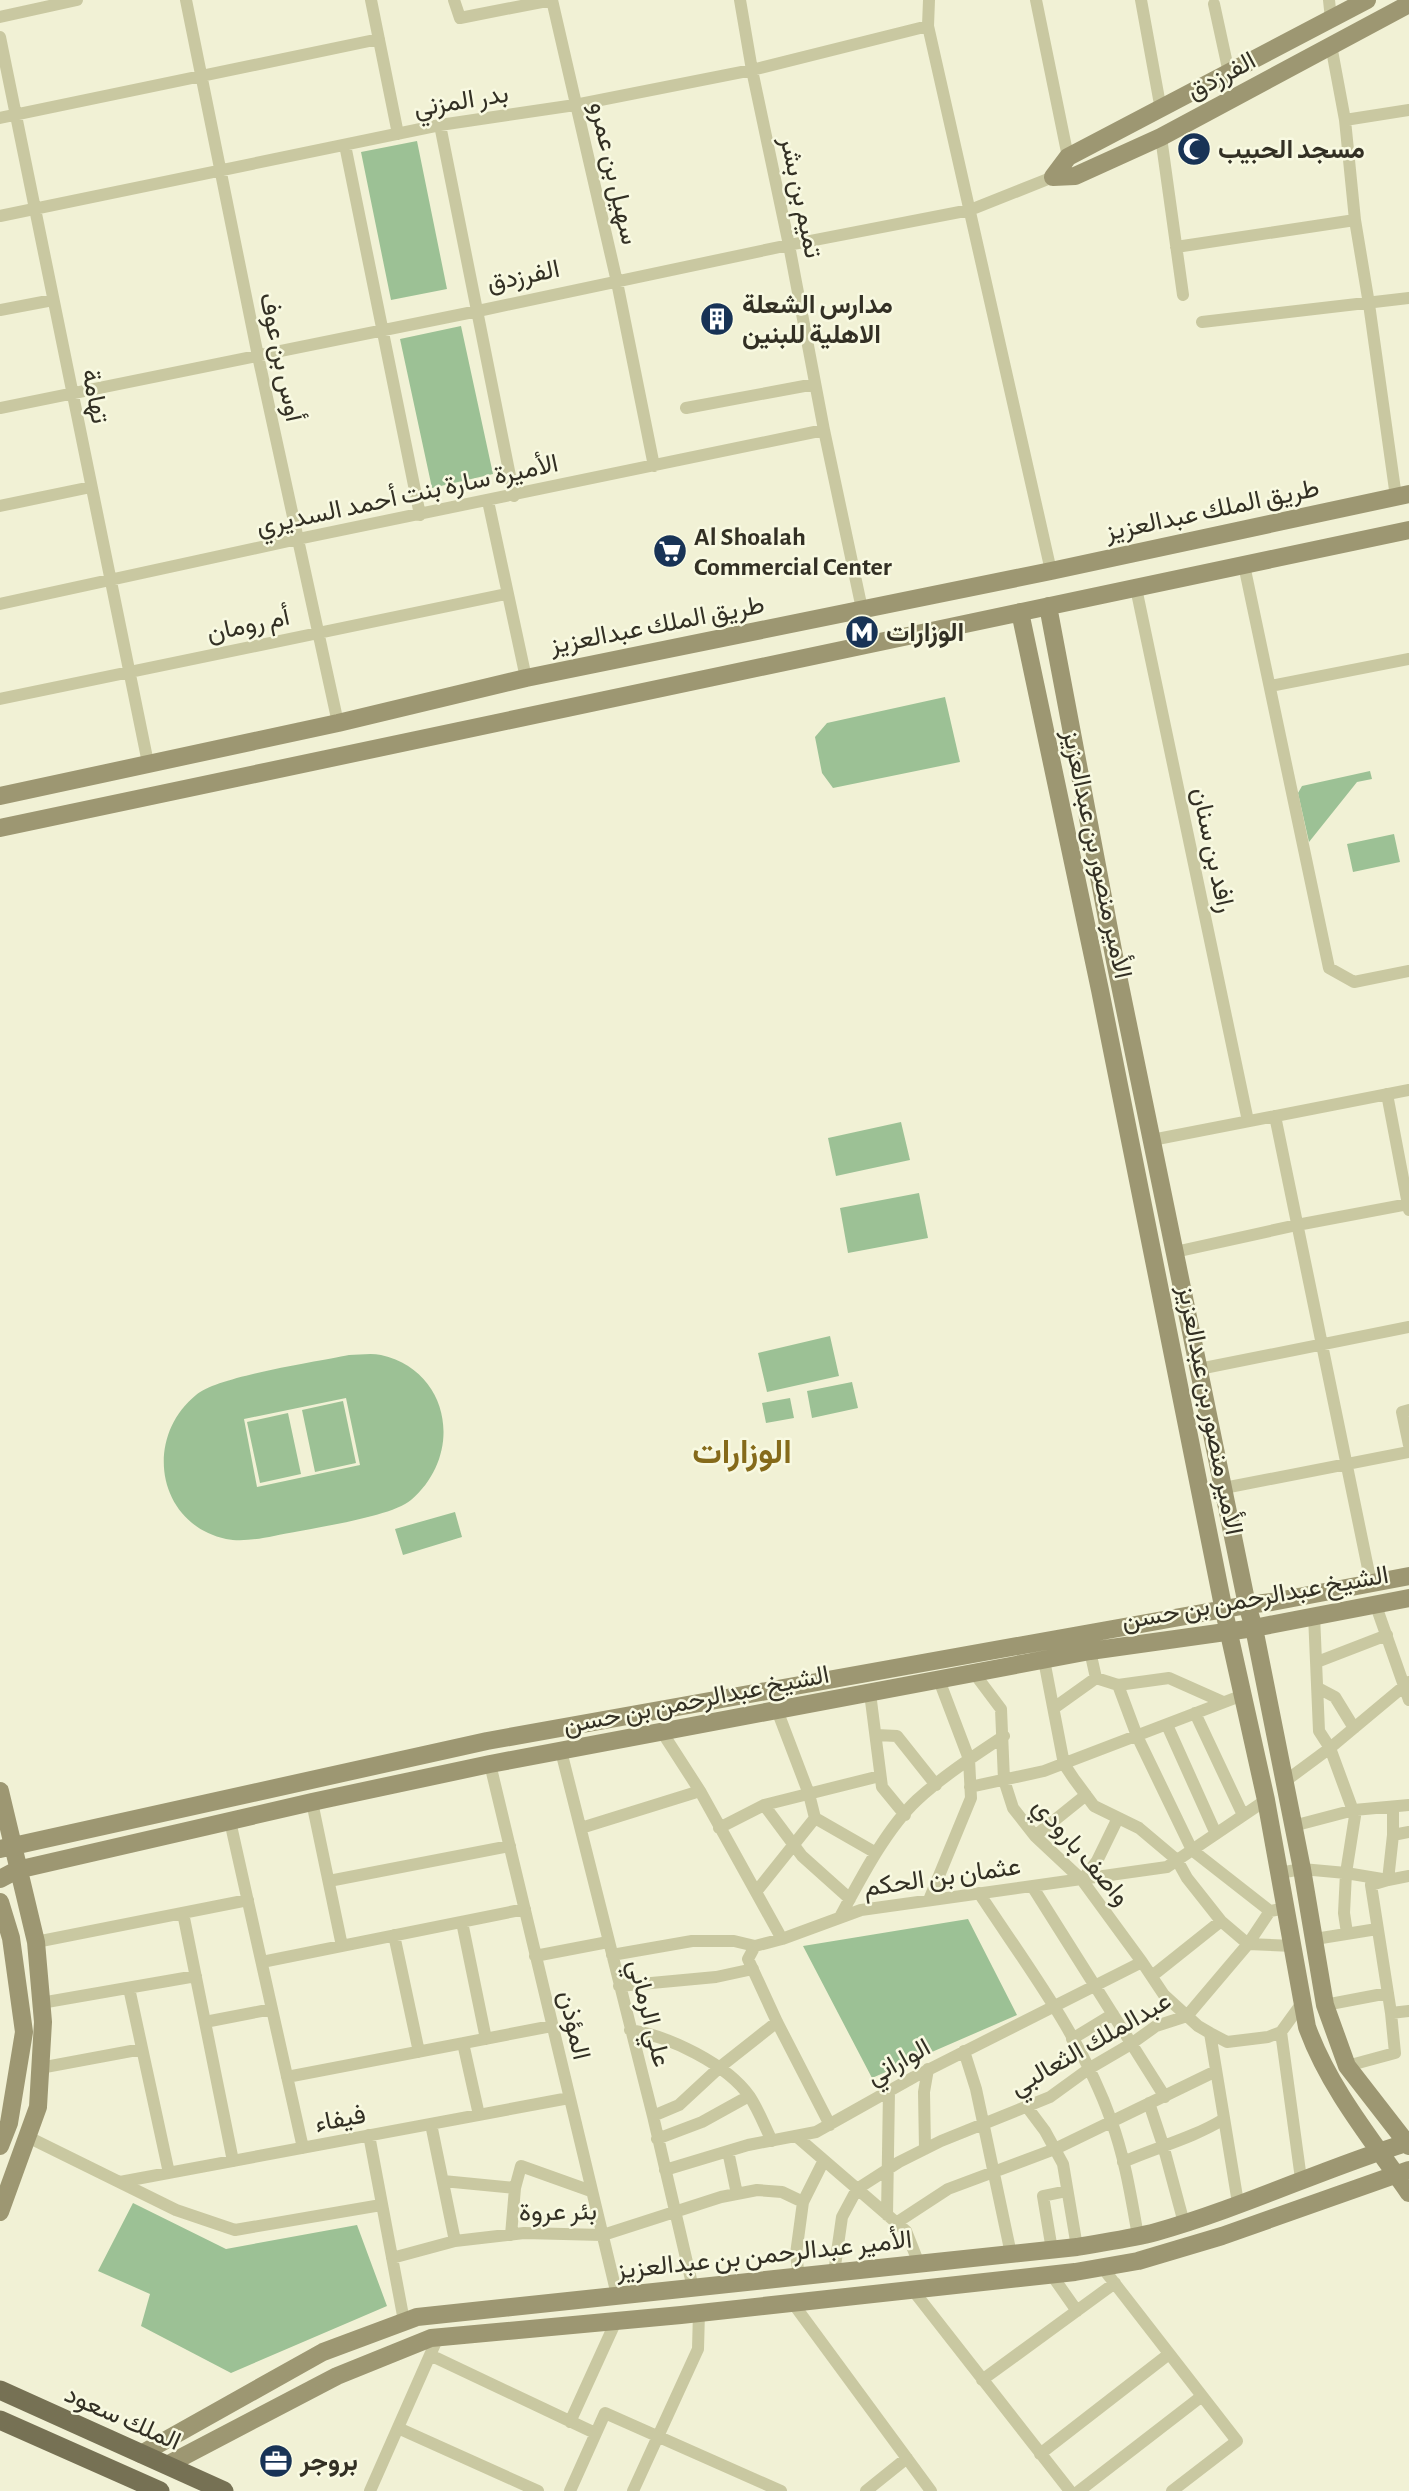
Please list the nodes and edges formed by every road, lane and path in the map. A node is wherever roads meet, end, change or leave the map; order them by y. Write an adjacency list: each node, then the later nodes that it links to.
1 (77, 0): 13 (street)
2 (186, 0): 21 (street, أوس بن عوف)
3 (371, 0): 17 (street)
4 (454, 0): 22 (street, سهيل بن عمرو)
5 (740, 0): 19 (street, تميم بن بشر)
6 (929, 0): 15 (street)
7 (1036, 0): 32 (street)
8 (1141, 0): 23 (street)
9 (1329, 0): 14 (street)
10 (1367, 0): 14 (street, الفرزدق)
11 (1214, 4): 20 (street)
12 (1409, 4): 18 (street, الفرزدق)
13 (0, 17)
14 (1331, 19): 20 (street, الفرزدق)
15 (928, 26): 19 (street, بدر المزني); 36 (street)
16 (0, 37): 25 (street, تهامة)
17 (379, 39): 21 (street); 29 (street)
18 (1331, 45): 27 (street); 30 (street, الفرزدق)
19 (752, 70): 22 (street, بدر المزني); 39 (street, تميم بن بشر)
20 (1229, 73): 23 (street, الفرزدق)
21 (202, 76): 25 (street); 33 (street, أوس بن عوف)
22 (576, 105): 28 (street, بدر المزني); 41 (street, سهيل بن عمرو)
23 (1161, 110): 32 (street, الفرزدق)
24 (1409, 110): 27 (street)
25 (17, 114): 26 (street); 35 (street, تهامة)
26 (0, 118)
27 (1345, 120): 38 (street)
28 (440, 125): 29 (street, بدر المزني); 47 (street)
29 (398, 134): 31 (street, بدر المزني)
30 (1161, 137): 34 (street, الفرزدق); 40 (street)
31 (345, 145): 33 (street, بدر المزني); 49 (street)
32 (1068, 157): 34 (street, الفرزدق)
33 (221, 170): 35 (street, بدر المزني); 50 (street, أوس بن عوف)
34 (1053, 177): 36 (street, الفرزدق)
35 (36, 208): 37 (street, بدر المزني); 44 (street, تهامة)
36 (970, 210): 39 (street, الفرزدق); 66 (street)
37 (0, 216)
38 (1354, 219): 40 (street); 45 (street)
39 (789, 245): 41 (street, الفرزدق); 51 (street, تميم بن بشر)
40 (1176, 247): 42 (street)
41 (617, 282): 47 (street, الفرزدق); 56 (street, سهيل بن عمرو)
42 (1183, 295)
43 (1409, 298): 45 (street)
44 (53, 300): 46 (street); 52 (street, تهامة)
45 (1369, 304): 48 (street); 59 (street)
46 (0, 310)
47 (478, 311): 49 (street, الفرزدق); 58 (street)
48 (1202, 322)
49 (383, 330): 50 (street, الفرزدق); 62 (street)
50 (258, 356): 52 (street, الفرزدق); 64 (street, أوس بن عوف)
51 (815, 384): 54 (street); 55 (street, تميم بن بشر)
52 (72, 393): 53 (street, الفرزدق); 57 (street, تهامة)
53 (0, 408)
54 (686, 408)
55 (824, 430): 56 (street, الأميرة سارة بنت أحمد السديري); 72 (street, تميم بن بشر)
56 (654, 466): 58 (street, الأميرة سارة بنت أحمد السديري)
57 (91, 487): 61 (street); 67 (street, تهامة)
58 (514, 496): 60 (street, الأميرة سارة بنت أحمد السديري)
59 (1403, 496): 66 (street, طريق الملك عبدالعزيز)
60 (488, 501): 62 (street, الأميرة سارة بنت أحمد السديري); 69 (street)
61 (0, 506)
62 (420, 515): 64 (street, الأميرة سارة بنت أحمد السديري)
63 (1409, 530): 65 (street)
64 (298, 539): 67 (street, الأميرة سارة بنت أحمد السديري); 74 (street, أوس بن عوف)
65 (1244, 565): 68 (street); 80 (street)
66 (1051, 571): 72 (street, طريق الملك عبدالعزيز)
67 (110, 581): 70 (street, الأميرة سارة بنت أحمد السديري); 78 (street, تهامة)
68 (1136, 587): 71 (street); 90 (street, رافد بن سنان)
69 (506, 594): 74 (street, أم رومان); 79 (street)
70 (0, 604)
71 (1048, 606): 73 (street); 76 (street, الأمير منصور بن عبدالعزيز)
72 (862, 609): 79 (street, طريق الملك عبدالعزيز)
73 (1020, 612): 77 (street, الأمير منصور بن عبدالعزيز); 85 (street)
74 (318, 633): 78 (street, أم رومان); 82 (street, أوس بن عوف)
75 (1409, 659): 80 (street)
76 (1059, 664): 77 (street); 91 (street, الأمير منصور بن عبدالعزيز)
77 (1033, 670): 108 (street, الأمير منصور بن عبدالعزيز)
78 (127, 673): 81 (street, أم رومان); 83 (street, تهامة)
79 (526, 678): 82 (street, طريق الملك عبدالعزيز)
80 (1270, 686): 86 (street)
81 (0, 699)
82 (338, 723): 83 (street, طريق الملك عبدالعزيز)
83 (148, 763): 84 (street, طريق الملك عبدالعزيز)
84 (0, 796)
85 (0, 828)
86 (1409, 971)
87 (1409, 1090): 88 (street)
88 (1387, 1094): 89 (street); 92 (street)
89 (1275, 1116): 90 (street); 93 (street)
90 (1248, 1121): 91 (street)
91 (1152, 1139): 94 (street, الأمير منصور بن عبدالعزيز)
92 (1409, 1206): 93 (street)
93 (1297, 1225): 94 (street); 96 (street)
94 (1175, 1252): 97 (street, الأمير منصور بن عبدالعزيز)
95 (1409, 1327): 96 (street)
96 (1322, 1344): 97 (street); 101 (street)
97 (1199, 1369): 102 (street, الأمير منصور بن عبدالعزيز)
98 (1409, 1410): 99 (street)
99 (1409, 1445)
100 (1409, 1452): 101 (street)
101 (1346, 1464): 102 (street); 104 (street)
102 (1224, 1489): 107 (street, الأمير منصور بن عبدالعزيز)
103 (1409, 1576): 104 (street, الشيخ عبدالرحمن بن حسن)
104 (1371, 1583): 107 (street, الشيخ عبدالرحمن بن حسن)
105 (1409, 1598): 106 (street, الشيخ عبدالرحمن بن حسن)
106 (1375, 1603): 109 (street, الشيخ عبدالرحمن بن حسن); 112 (street)
107 (1248, 1605): 108 (street, الشيخ عبدالرحمن بن حسن); 110 (street, الأمير منصور بن عبدالعزيز)
108 (1224, 1611): 111 (street, الأمير منصور بن عبدالعزيز); 140 (street, الشيخ عبدالرحمن بن حسن)
109 (1314, 1615): 110 (street, الشيخ عبدالرحمن بن حسن); 115 (street)
110 (1254, 1628): 111 (street, الشيخ عبدالرحمن بن حسن); 143 (street, الأمير منصور بن عبدالعزيز)
111 (1230, 1632): 113 (street, الشيخ عبدالرحمن بن حسن); 123 (street, الأمير منصور بن عبدالعزيز)
112 (1387, 1635): 115 (street); 119 (street)
113 (1090, 1651): 114 (street, الشيخ عبدالرحمن بن حسن); 117 (street)
114 (1044, 1660): 116 (street, الشيخ عبدالرحمن بن حسن); 126 (street)
115 (1317, 1662): 121 (street)
116 (974, 1673): 118 (street, الشيخ عبدالرحمن بن حسن); 133 (street, واصف بارودي)
117 (1096, 1678): 120 (street); 126 (street)
118 (939, 1680): 122 (street, الشيخ عبدالرحمن بن حسن); 137 (street)
119 (1407, 1684): 124 (street); 130 (street)
120 (1118, 1685): 125 (street); 134 (street)
121 (1318, 1688): 130 (street); 135 (street)
122 (870, 1693): 127 (street, الشيخ عبدالرحمن بن حسن); 132 (street)
123 (1243, 1695): 125 (street); 151 (street, الأمير منصور بن عبدالعزيز)
124 (1409, 1700)
125 (1223, 1702): 128 (street)
126 (1054, 1709): 139 (street)
127 (777, 1710): 131 (street, الشيخ عبدالرحمن بن حسن); 149 (street)
128 (1195, 1713): 129 (street); 158 (street)
129 (1167, 1725): 134 (street); 166 (street)
130 (1354, 1728): 135 (street)
131 (662, 1732): 136 (street, الشيخ عبدالرحمن بن حسن); 148 (street)
132 (876, 1735): 141 (street); 144 (street)
133 (1004, 1736): 137 (street); 142 (street, واصف بارودي)
134 (1137, 1736): 139 (street); 172 (street)
135 (1330, 1748): 143 (street); 156 (street)
136 (561, 1751): 138 (street, الشيخ عبدالرحمن بن حسن); 163 (street, علي الرماني)
137 (969, 1759): 144 (street); 145 (street)
138 (490, 1764): 146 (street, الشيخ عبدالرحمن بن حسن); 170 (street, المؤذن)
139 (1063, 1764): 142 (street); 150 (street)
140 (374, 1766): 146 (street); 171 (street, الشيخ عبدالرحمن بن حسن)
141 (880, 1776): 149 (street); 157 (street)
142 (1004, 1780): 145 (street); 168 (street, واصف بارودي)
143 (1284, 1782): 162 (street, الأمير منصور بن عبدالعزيز)
144 (936, 1785): 157 (street)
145 (970, 1787): 189 (street)
146 (380, 1788): 152 (street, الشيخ عبدالرحمن بن حسن)
147 (0, 1791): 171 (street)
148 (700, 1791): 163 (street); 164 (street)
149 (809, 1794): 153 (street); 159 (street)
150 (1086, 1795): 160 (street); 168 (street)
151 (1266, 1800): 158 (street, عثمان بن الحكم); 178 (street, الأمير منصور بن عبدالعزيز)
152 (312, 1802): 161 (street, الشيخ عبدالرحمن بن حسن); 183 (street)
153 (764, 1805): 164 (street); 169 (street)
154 (1409, 1805): 155 (street)
155 (1393, 1808): 156 (street); 167 (street)
156 (1354, 1810): 162 (street); 177 (street)
157 (905, 1815): 173 (street)
158 (1244, 1815): 166 (street, عثمان بن الحكم)
159 (815, 1818): 169 (street); 173 (street)
160 (1118, 1818): 174 (street); 181 (street)
161 (230, 1821): 176 (street, الشيخ عبدالرحمن بن حسن); 188 (street)
162 (1293, 1826): 175 (street, الأمير منصور بن عبدالعزيز)
163 (581, 1828): 207 (street, علي الرماني)
164 (719, 1828): 185 (street)
165 (1409, 1832): 167 (street)
166 (1216, 1834): 172 (street, عثمان بن الحكم)
167 (1393, 1835): 182 (street)
168 (1035, 1836): 181 (street, واصف بارودي)
169 (793, 1844): 185 (street); 187 (street)
170 (510, 1846): 183 (street); 191 (street, المؤذن)
171 (6, 1848): 176 (street)
172 (1192, 1850): 174 (street, عثمان بن الحكم); 192 (street)
173 (876, 1853): 187 (street)
174 (1177, 1860): 181 (street, عثمان بن الحكم); 195 (street)
175 (1301, 1869): 177 (street); 178 (street); 201 (street, الأمير منصور بن عبدالعزيز)
176 (17, 1870): 180 (street, الشيخ عبدالرحمن بن حسن); 202 (street)
177 (1346, 1872): 182 (street); 198 (street)
178 (1279, 1873): 192 (street, الأمير منصور بن عبدالعزيز)
179 (1409, 1875): 182 (street)
180 (0, 1879)
181 (1082, 1880): 184 (street, عثمان بن الحكم); 210 (street, واصف بارودي)
182 (1388, 1880): 197 (street)
183 (329, 1881): 204 (street)
184 (1032, 1886): 186 (street, عثمان بن الحكم); 214 (street)
185 (756, 1892): 200 (street)
186 (979, 1893): 189 (street, عثمان بن الحكم); 221 (street)
187 (850, 1899): 194 (street)
188 (248, 1900): 193 (street); 209 (street)
189 (929, 1900): 194 (street, عثمان بن الحكم)
190 (0, 1902): 253 (street)
191 (524, 1909): 196 (street); 208 (street, المؤذن)
192 (1278, 1910): 203 (street, عبدالملك الثعالبي); 206 (street, الأمير منصور بن عبدالعزيز)
193 (183, 1913): 202 (street); 212 (street)
194 (840, 1917): 200 (street, عثمان بن الحكم)
195 (1222, 1921): 203 (street); 213 (street)
196 (462, 1922): 199 (street); 233 (street)
197 (1377, 1929): 198 (street); 217 (street)
198 (1348, 1933): 201 (street)
199 (394, 1935): 204 (street); 238 (street)
200 (782, 1939): 205 (street, عثمان بن الحكم)
201 (1315, 1939): 220 (street, الأمير منصور بن عبدالعزيز)
202 (36, 1942): 218 (street)
203 (1248, 1944): 206 (street); 226 (street, عبدالملك الثعالبي)
204 (342, 1946): 209 (street)
205 (755, 1946): 207 (street, عثمان بن الحكم); 211 (street)
206 (1293, 1946): 219 (street, الأمير منصور بن عبدالعزيز)
207 (610, 1948): 208 (street, عثمان بن الحكم); 215 (street, علي الرماني)
208 (535, 1956): 229 (street, المؤذن)
209 (262, 1962): 222 (street)
210 (1142, 1962): 213 (street, واصف بارودي); 214 (street, الواراني)
211 (753, 1969): 215 (street); 228 (street)
212 (196, 1976): 216 (street); 227 (street)
213 (1152, 1976): 226 (street, واصف بارودي)
214 (1096, 1985): 221 (street, الواراني); 225 (street)
215 (619, 1986): 230 (street, علي الرماني)
216 (129, 1988): 218 (street); 237 (street)
217 (1388, 1993): 220 (street); 224 (street)
218 (41, 2003): 242 (street)
219 (1302, 2003): 231 (street); 272 (street, الأمير منصور بن عبدالعزيز)
220 (1325, 2005): 240 (street, الأمير منصور بن عبدالعزيز)
221 (1053, 2006): 234 (street); 239 (street, الواراني)
222 (272, 2009): 227 (street); 246 (street)
223 (1409, 2011): 224 (street)
224 (1391, 2013): 240 (street)
225 (1113, 2014): 234 (street); 236 (street)
226 (1186, 2016): 232 (street, واصف بارودي); 236 (street, عبدالملك الثعالبي)
227 (205, 2022): 275 (street)
228 (777, 2022): 241 (street); 259 (street)
229 (552, 2026): 233 (street); 250 (street, المؤذن)
230 (630, 2030): 241 (street); 255 (street, علي الرماني)
231 (1281, 2032): 232 (street, واصف بارودي); 282 (street)
232 (1210, 2033): 245 (street)
233 (486, 2039): 235 (street)
234 (1072, 2039): 243 (street)
235 (463, 2043): 238 (street); 254 (street)
236 (1131, 2044): 243 (street, عبدالملك الثعالبي); 249 (street)
237 (142, 2049): 242 (street); 281 (street)
238 (419, 2052): 246 (street)
239 (964, 2052): 244 (street, الواراني); 260 (street)
240 (1347, 2066): 266 (street, الأمير منصور بن عبدالعزيز)
241 (720, 2067): 248 (street); 255 (street)
242 (40, 2068): 263 (street)
243 (1090, 2068): 252 (street, عبدالملك الثعالبي); 257 (street)
244 (928, 2069): 247 (street, الواراني); 270 (street)
245 (1216, 2071): 249 (street); 256 (street)
246 (287, 2077): 269 (street)
247 (889, 2091): 259 (street, الواراني); 277 (street)
248 (749, 2096): 264 (street); 265 (street)
249 (1165, 2096): 251 (street)
250 (569, 2098): 254 (street, فيفاء); 287 (street, المؤذن)
251 (1149, 2103): 257 (street); 267 (street)
252 (1027, 2107): 260 (street, عبدالملك الثعالبي); 271 (street)
253 (6, 2109): 268 (street)
254 (479, 2115): 258 (street, فيفاء)
255 (653, 2116): 264 (street, علي الرماني)
256 (1224, 2119): 267 (street); 292 (street)
257 (1112, 2121): 271 (street); 276 (street)
258 (431, 2124): 261 (street, فيفاء); 283 (street)
259 (830, 2124): 262 (street, الواراني)
260 (984, 2126): 270 (street, عبدالملك الثعالبي); 279 (street)
261 (369, 2135): 269 (street, فيفاء); 293 (street)
262 (796, 2136): 265 (street, الواراني); 274 (street)
263 (27, 2137): 284 (street); 294 (street)
264 (657, 2139): 278 (street, علي الرماني)
265 (772, 2141): 273 (street, الواراني)
266 (1408, 2143): 272 (street, الأمير عبدالرحمن بن عبدالعزيز)
267 (1163, 2145): 276 (street); 297 (street)
268 (0, 2146)
269 (303, 2148): 275 (street, فيفاء)
270 (925, 2149): 277 (street, عبدالملك الثعالبي)
271 (1055, 2149): 279 (street); 288 (street)
272 (1379, 2150): 280 (street, الأمير منصور بن عبدالعزيز); 282 (street, الأمير عبدالرحمن بن عبدالعزيز)
273 (729, 2151): 278 (street, الواراني); 289 (street)
274 (824, 2160): 286 (street); 291 (street)
275 (233, 2161): 281 (street, فيفاء)
276 (1123, 2162): 300 (street)
277 (889, 2169): 286 (street, عبدالملك الثعالبي); 296 (street)
278 (665, 2170): 295 (street, علي الرماني)
279 (993, 2171): 296 (street); 304 (street)
280 (1403, 2172): 290 (street, الأمير منصور بن عبدالعزيز); 307 (street, الأمير عبدالرحمن بن عبدالعزيز)
281 (169, 2173): 284 (street, فيفاء)
282 (1301, 2179): 292 (street, الأمير عبدالرحمن بن عبدالعزيز)
283 (443, 2181): 285 (street); 301 (street)
284 (120, 2182): 293 (street)
285 (515, 2189): 287 (street); 298 (street)
286 (858, 2189): 296 (street); 308 (street, عبدالملك الثعالبي)
287 (592, 2191): 299 (street, المؤذن)
288 (1067, 2191): 302 (street); 303 (street)
289 (737, 2193): 291 (street, بئر عروة); 295 (street, بئر عروة)
290 (1409, 2193)
291 (803, 2202): 310 (street)
292 (1238, 2203): 297 (street, الأمير عبدالرحمن بن عبدالعزيز)
293 (381, 2205): 305 (street)
294 (0, 2212)
295 (675, 2213): 299 (street, بئر عروة); 312 (street, علي الرماني)
296 (892, 2219): 306 (street)
297 (1184, 2222): 300 (street, الأمير عبدالرحمن بن عبدالعزيز)
298 (511, 2235): 299 (street, بئر عروة); 301 (street, بئر عروة)
299 (603, 2235): 314 (street, المؤذن)
300 (1138, 2236): 302 (street, الأمير عبدالرحمن بن عبدالعزيز)
301 (456, 2241): 305 (street, بئر عروة)
302 (1077, 2247): 303 (street, الأمير عبدالرحمن بن عبدالعزيز)
303 (1052, 2250): 304 (street, الأمير عبدالرحمن بن عبدالعزيز)
304 (1011, 2254): 306 (street, الأمير عبدالرحمن بن عبدالعزيز)
305 (392, 2258): 320 (street)
306 (919, 2264): 308 (street, الأمير عبدالرحمن بن عبدالعزيز)
307 (1102, 2267): 309 (street, الأمير عبدالرحمن بن عبدالعزيز); 311 (street)
308 (834, 2273): 310 (street, الأمير عبدالرحمن بن عبدالعزيز)
309 (1051, 2274): 313 (street, الأمير عبدالرحمن بن عبدالعزيز); 317 (street)
310 (799, 2277): 312 (street, الأمير عبدالرحمن بن عبدالعزيز)
311 (1115, 2283): 317 (street); 323 (street)
312 (693, 2288): 314 (street, الأمير عبدالرحمن بن عبدالعزيز)
313 (912, 2289): 315 (street, الأمير عبدالرحمن بن عبدالعزيز); 325 (street)
314 (617, 2295): 316 (street, الأمير عبدالرحمن بن عبدالعزيز)
315 (792, 2302): 318 (street, الأمير عبدالرحمن بن عبدالعزيز); 337 (street)
316 (532, 2305): 320 (street, الأمير عبدالرحمن بن عبدالعزيز); 321 (street)
317 (1077, 2311): 325 (street)
318 (699, 2312): 319 (street, الأمير عبدالرحمن بن عبدالعزيز); 333 (street)
319 (616, 2320): 321 (street, الأمير عبدالرحمن بن عبدالعزيز); 328 (street)
320 (404, 2321): 329 (street, الأمير عبدالرحمن بن عبدالعزيز)
321 (533, 2328): 322 (street, الأمير عبدالرحمن بن عبدالعزيز)
322 (438, 2337): 324 (street); 334 (street, الأمير عبدالرحمن بن عبدالعزيز)
323 (1169, 2354): 327 (street); 336 (street)
324 (430, 2355): 328 (street); 331 (street)
325 (982, 2380): 336 (street)
326 (0, 2390): 335 (main road, الملك سعود)
327 (1202, 2396): 349 (street); 350 (street)
328 (570, 2422): 332 (street)
329 (194, 2425): 334 (street); 335 (street, الأمير عبدالرحمن بن عبدالعزيز)
330 (4, 2427): 339 (main road, الملك سعود)
331 (398, 2428): 341 (street); 342 (street)
332 (595, 2433): 333 (street); 343 (street)
333 (658, 2437): 344 (street); 345 (street)
334 (206, 2444): 338 (street, الأمير عبدالرحمن بن عبدالعزيز)
335 (141, 2454): 338 (main road, الملك سعود)
336 (1040, 2454): 348 (street)
337 (907, 2458): 346 (street); 347 (street)
338 (167, 2465): 340 (main road, الملك سعود)
339 (160, 2491)
340 (224, 2491)
341 (370, 2491)
342 (538, 2491)
343 (570, 2491)
344 (634, 2491)
345 (780, 2491)
346 (866, 2491)
347 (931, 2491)
348 (1070, 2491)
349 (1079, 2491)
350 (1172, 2491)

